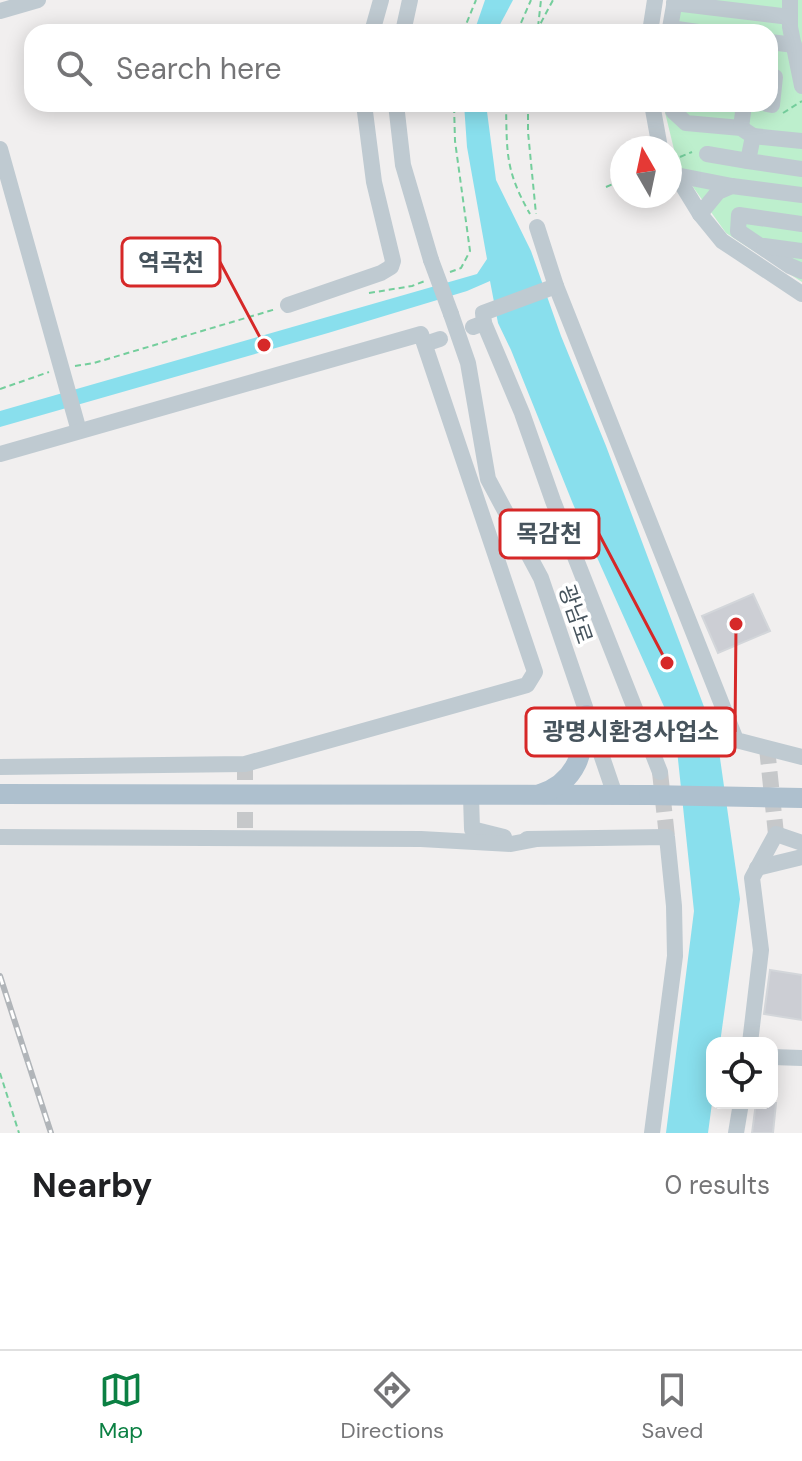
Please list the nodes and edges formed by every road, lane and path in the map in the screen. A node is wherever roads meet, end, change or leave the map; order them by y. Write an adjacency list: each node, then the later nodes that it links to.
1 (38, 0): 11 (street)
2 (381, 0): 12 (street)
3 (410, 0): 13 (street)
4 (476, 0): 14 (path)
5 (531, 0): 15 (path)
6 (541, 0): 16 (path)
7 (553, 0): 17 (path)
8 (655, 0): 18 (street)
9 (674, 1): 10 (street); 19 (street)
10 (790, 8): 21 (street)
11 (0, 11)
12 (374, 24)
13 (405, 24)
14 (466, 24)
15 (520, 24)
16 (538, 24)
17 (541, 24)
18 (651, 24)
19 (671, 24)
20 (778, 43): 21 (street)
21 (794, 45): 23 (street)
22 (778, 78): 23 (street)
23 (801, 82)
24 (365, 112): 52 (street)
25 (397, 112): 57 (street, 광남로, bridge)
26 (506, 112): 46 (path)
27 (528, 112): 46 (path)
28 (653, 112): 32 (street)
29 (674, 112): 31 (street)
30 (745, 112): 31 (street)
31 (747, 132): 33 (street); 36 (street)
32 (658, 136)
33 (802, 141)
34 (0, 149): 53 (street)
35 (707, 154): 36 (street)
36 (748, 161): 37 (street)
37 (802, 169)
38 (682, 172): 41 (street)
39 (610, 185): 42 (path)
40 (682, 185): 44 (street)
41 (732, 186): 43 (street); 44 (street)
42 (606, 187)
43 (802, 195)
44 (700, 214): 51 (street)
45 (802, 224): 47 (street)
46 (537, 227): 50 (street)
47 (760, 246): 48 (street); 49 (street)
48 (802, 251)
49 (802, 271)
50 (556, 286): 58 (street); 60 (street)
51 (802, 294)
52 (288, 305): 53 (path)
53 (63, 367): 54 (path); 55 (street)
54 (0, 389)
55 (79, 431): 56 (street); 59 (street)
56 (0, 454)
57 (587, 715): 62 (street, 광남로); 64 (main road)
58 (802, 757)
59 (0, 767)
60 (660, 772)
61 (0, 794): 63 (main road)
62 (615, 795): 64 (main road); 65 (main road, bridge)
63 (471, 796): 64 (main road); 66 (street)
64 (536, 796)
65 (802, 798)
66 (472, 829): 68 (street); 69 (street)
67 (0, 837): 68 (street)
68 (421, 839): 69 (street)
69 (537, 839): 79 (street)
70 (802, 843): 72 (street)
71 (802, 857): 72 (street)
72 (757, 868): 73 (street)
73 (751, 1037)
74 (778, 1057): 75 (street)
75 (802, 1058)
76 (0, 1073): 78 (path)
77 (740, 1109): 80 (street)
78 (19, 1133)
79 (652, 1133)
80 (736, 1133)

